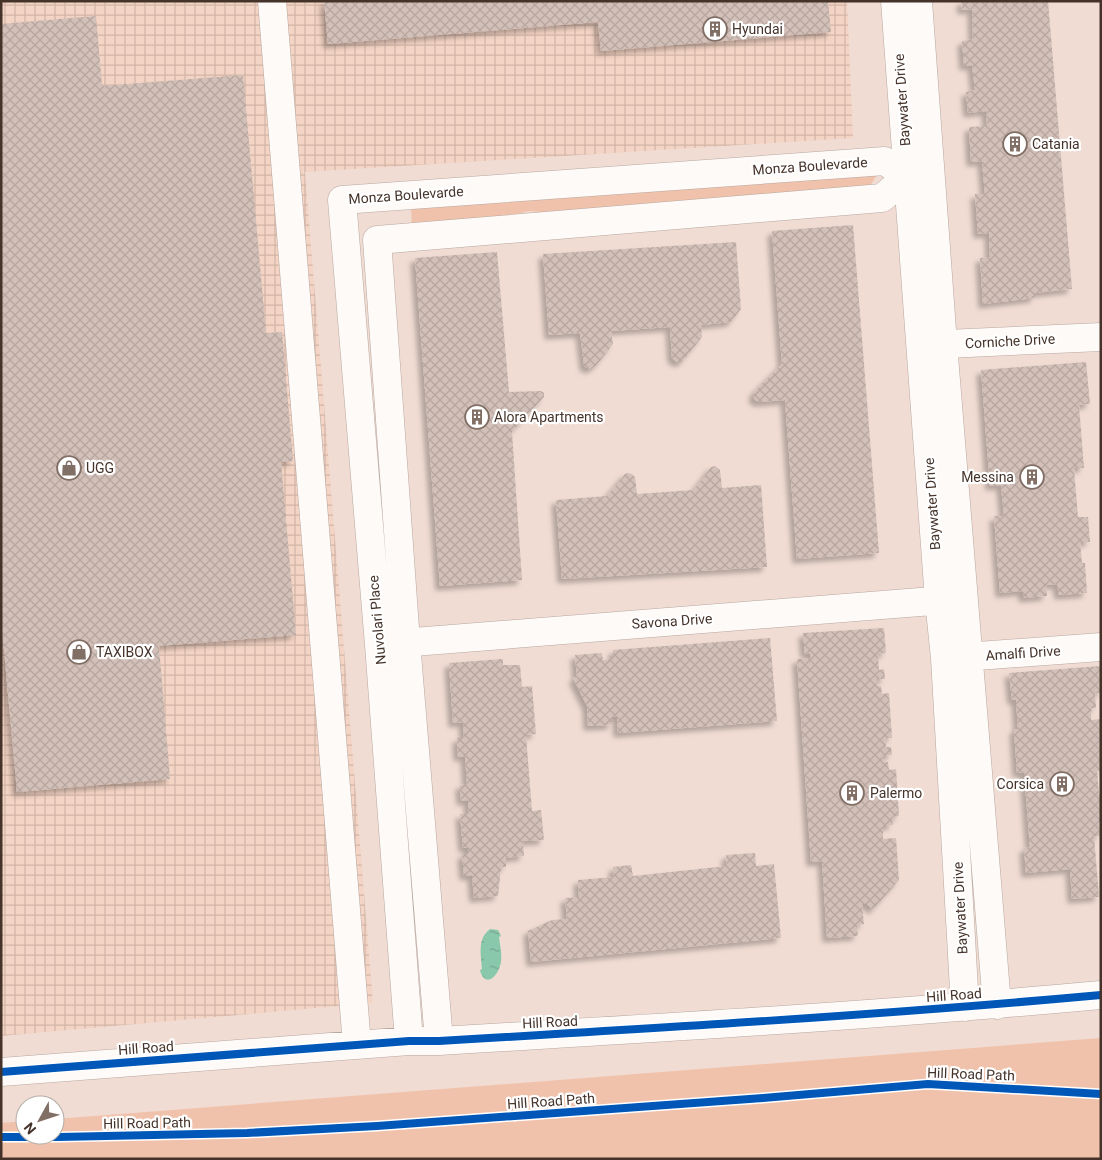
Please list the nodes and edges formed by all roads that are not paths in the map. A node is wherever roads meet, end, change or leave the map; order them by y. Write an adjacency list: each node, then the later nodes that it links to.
1 (272, 1): 19 (street)
2 (895, 1): 4 (street, Baywater Drive)
3 (918, 1): 4 (street, Baywater Drive)
4 (919, 176): 5 (street, Monza Boulevarde); 6 (street); 8 (street, Baywater Drive)
5 (342, 200): 6 (street, Monza Boulevarde); 11 (street, Nuvolari Place)
6 (377, 240): 10 (street, Nuvolari Place)
7 (1101, 337): 8 (street, Corniche Drive)
8 (932, 345): 9 (street, Baywater Drive)
9 (952, 600): 10 (street, Savona Drive); 13 (street, Baywater Drive)
10 (406, 642): 11 (street, Savona Drive); 18 (street, Nuvolari Place)
11 (379, 645): 17 (street, Nuvolari Place)
12 (1101, 648): 13 (street, Amalfi Drive)
13 (956, 657): 15 (street, Baywater Drive); 16 (street, Baywater Drive)
14 (1101, 995): 15 (street, Hill Road)
15 (997, 1005): 16 (street, Hill Road)
16 (966, 1007): 18 (street, Hill Road)
17 (408, 1041): 18 (street, Hill Road); 19 (street, Hill Road)
18 (439, 1041)
19 (357, 1045): 20 (street, Hill Road)
20 (1, 1072)

